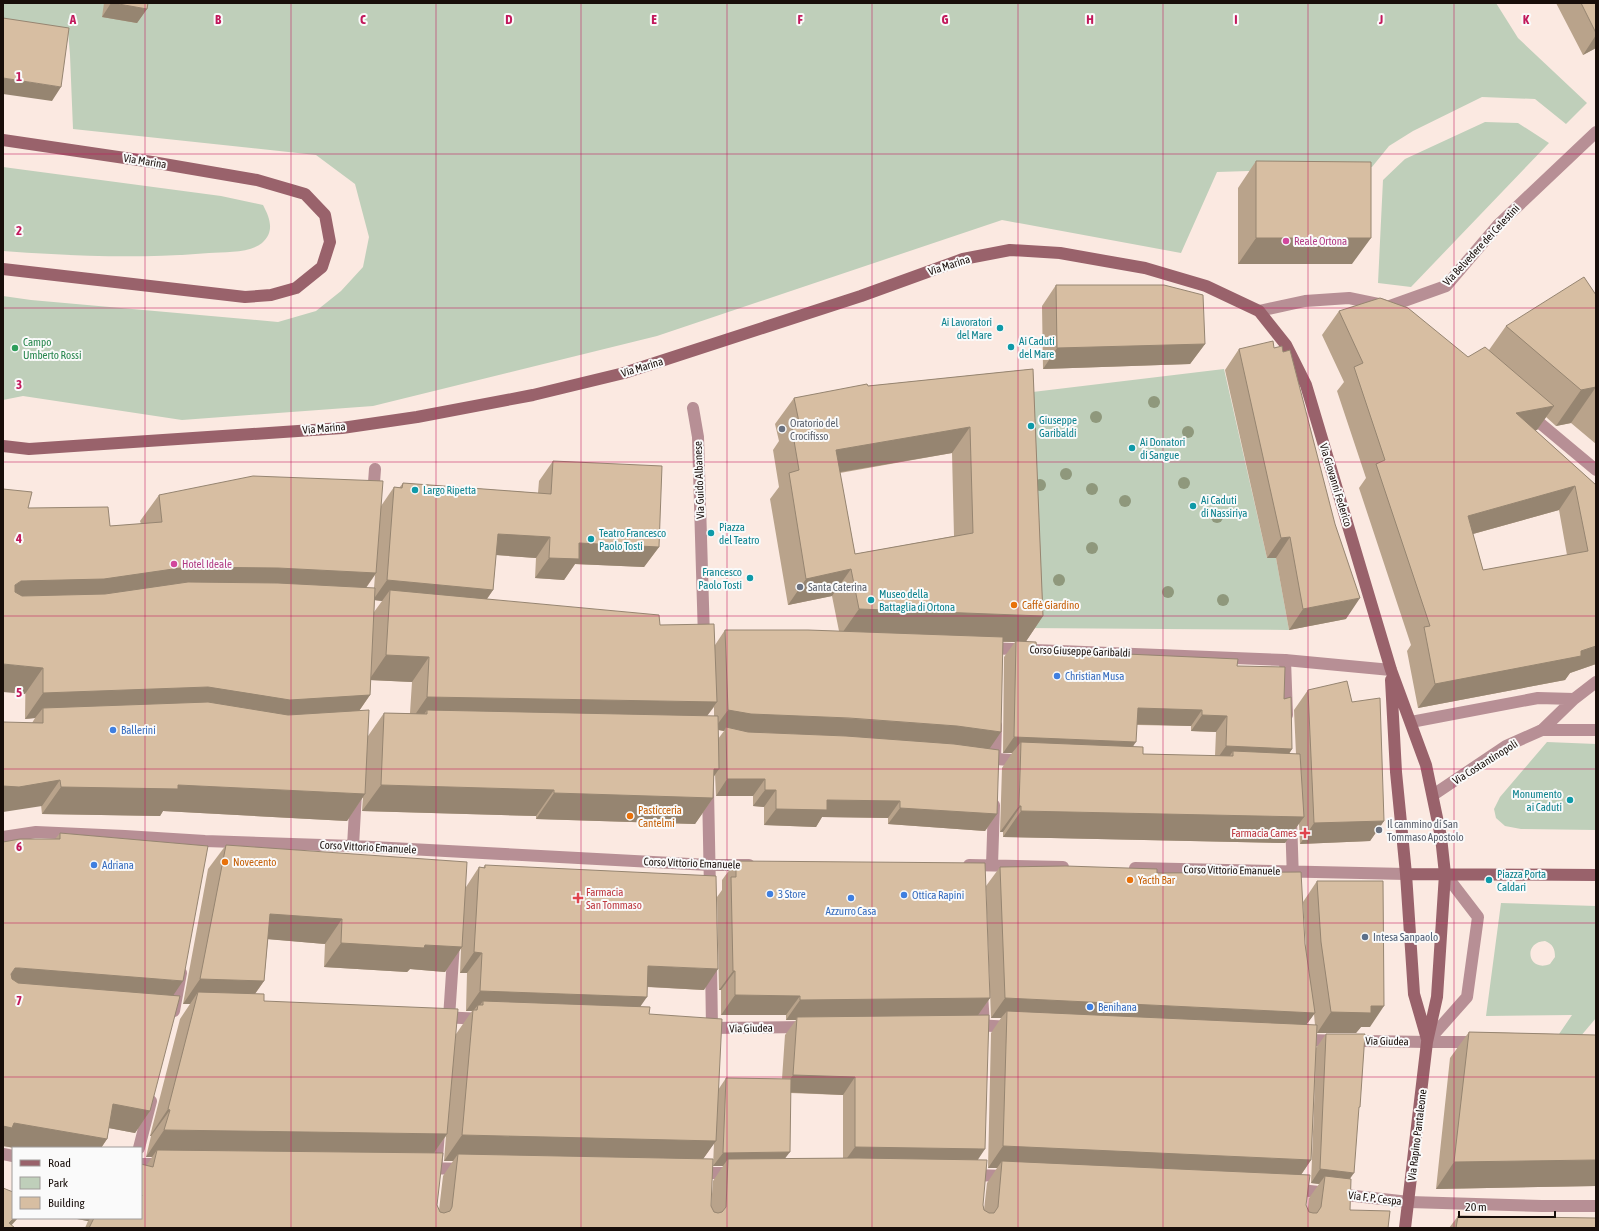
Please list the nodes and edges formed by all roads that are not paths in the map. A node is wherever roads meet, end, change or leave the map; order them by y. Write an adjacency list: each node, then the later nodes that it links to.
1 (1596, 132): 4 (street, Via Belvedere dei Celestini)
2 (3, 140): 3 (street, Via Marina)
3 (3, 269)
4 (1390, 306): 5 (street); 6 (street)
5 (1259, 311): 9 (street, Via Marina); 20 (street, Via Giovanni Federico)
6 (1402, 312)
7 (1520, 406): 11 (street)
8 (693, 408): 14 (street, Via Guido Albanese)
9 (3, 446)
10 (375, 469): 12 (street)
11 (1596, 470)
12 (372, 511)
13 (688, 636): 14 (street)
14 (708, 638): 17 (street, Via Guido Albanese)
15 (974, 647): 16 (street, Corso Giuseppe Garibaldi)
16 (997, 648): 18 (street, Corso Giuseppe Garibaldi); 19 (street)
17 (704, 653)
18 (1285, 660): 20 (street, Corso Giuseppe Garibaldi); 25 (street)
19 (997, 664)
20 (1391, 670): 24 (street, Via Giovanni Federico); 49 (street, Via Giovanni Federico)
21 (1596, 682): 22 (street, Via Costantinopoli)
22 (1574, 699): 24 (street); 26 (street, Via Costantinopoli)
23 (996, 712): 29 (street)
24 (1411, 722): 35 (street, Via Giovanni Federico)
25 (1287, 728)
26 (1542, 730): 27 (street); 35 (street, Via Costantinopoli)
27 (1596, 730)
28 (973, 757): 29 (street)
29 (995, 760): 30 (street); 31 (street)
30 (1032, 762)
31 (995, 775)
32 (708, 781): 41 (street)
33 (356, 783): 39 (street)
34 (994, 790): 45 (street)
35 (1433, 795): 50 (street, Via Giovanni Federico)
36 (1290, 803): 48 (street)
37 (3, 837): 38 (street, Corso Vittorio Emanuele)
38 (205, 842): 39 (street, Corso Vittorio Emanuele); 40 (street)
39 (353, 846): 41 (street, Corso Vittorio Emanuele)
40 (203, 856)
41 (709, 865): 42 (street, Corso Vittorio Emanuele); 54 (street)
42 (757, 865)
43 (954, 865): 44 (street)
44 (978, 865): 45 (street); 52 (street)
45 (992, 865): 46 (street)
46 (1072, 867)
47 (1127, 868): 48 (street, Corso Vittorio Emanuele)
48 (1293, 872): 49 (street, Corso Vittorio Emanuele); 53 (street)
49 (1406, 874): 50 (street); 76 (street, Via Rapino Pantaleone)
50 (1445, 874): 51 (street); 76 (street, Via Rapino Pantaleone); 76 (street)
51 (1596, 875)
52 (979, 880)
53 (1294, 895)
54 (710, 904)
55 (455, 931): 62 (street)
56 (711, 950): 71 (street)
57 (183, 963): 59 (street)
58 (982, 981): 64 (street)
59 (170, 1010): 60 (street); 65 (street)
60 (189, 1011)
61 (426, 1017): 62 (street)
62 (449, 1018): 63 (street); 72 (street)
63 (497, 1020)
64 (984, 1025): 66 (street); 68 (street); 75 (street)
65 (170, 1026)
66 (960, 1026)
67 (821, 1027): 71 (street, Via Giudea)
68 (1024, 1027)
69 (1308, 1027): 74 (street)
70 (696, 1028): 71 (street, Via Giudea)
71 (712, 1028): 78 (street)
72 (448, 1033)
73 (1286, 1039): 74 (street, Via Giudea)
74 (1310, 1040): 76 (street, Via Giudea)
75 (984, 1041)
76 (1427, 1042): 77 (street, Via Giudea); 98 (street, Via Rapino Pantaleone)
77 (1493, 1042)
78 (711, 1044)
79 (155, 1087): 81 (street)
80 (440, 1120): 86 (street)
81 (139, 1147)
82 (706, 1158): 93 (street)
83 (142, 1164): 84 (street)
84 (179, 1164)
85 (413, 1168): 86 (street)
86 (436, 1168): 87 (street); 94 (street)
87 (476, 1169)
88 (980, 1171): 91 (street); 92 (street); 97 (street)
89 (682, 1173): 93 (street)
90 (744, 1173): 93 (street)
91 (958, 1174)
92 (1020, 1177)
93 (705, 1178)
94 (434, 1183)
95 (1303, 1186): 96 (street, Via F. P. Cespa); 98 (street, Via F. P. Cespa); 99 (street)
96 (1279, 1189)
97 (979, 1190)
98 (1409, 1202): 100 (street, Via F. P. Cespa); 101 (street, Via Rapino Pantaleone)
99 (1301, 1205)
100 (1596, 1206)
101 (1405, 1228)

